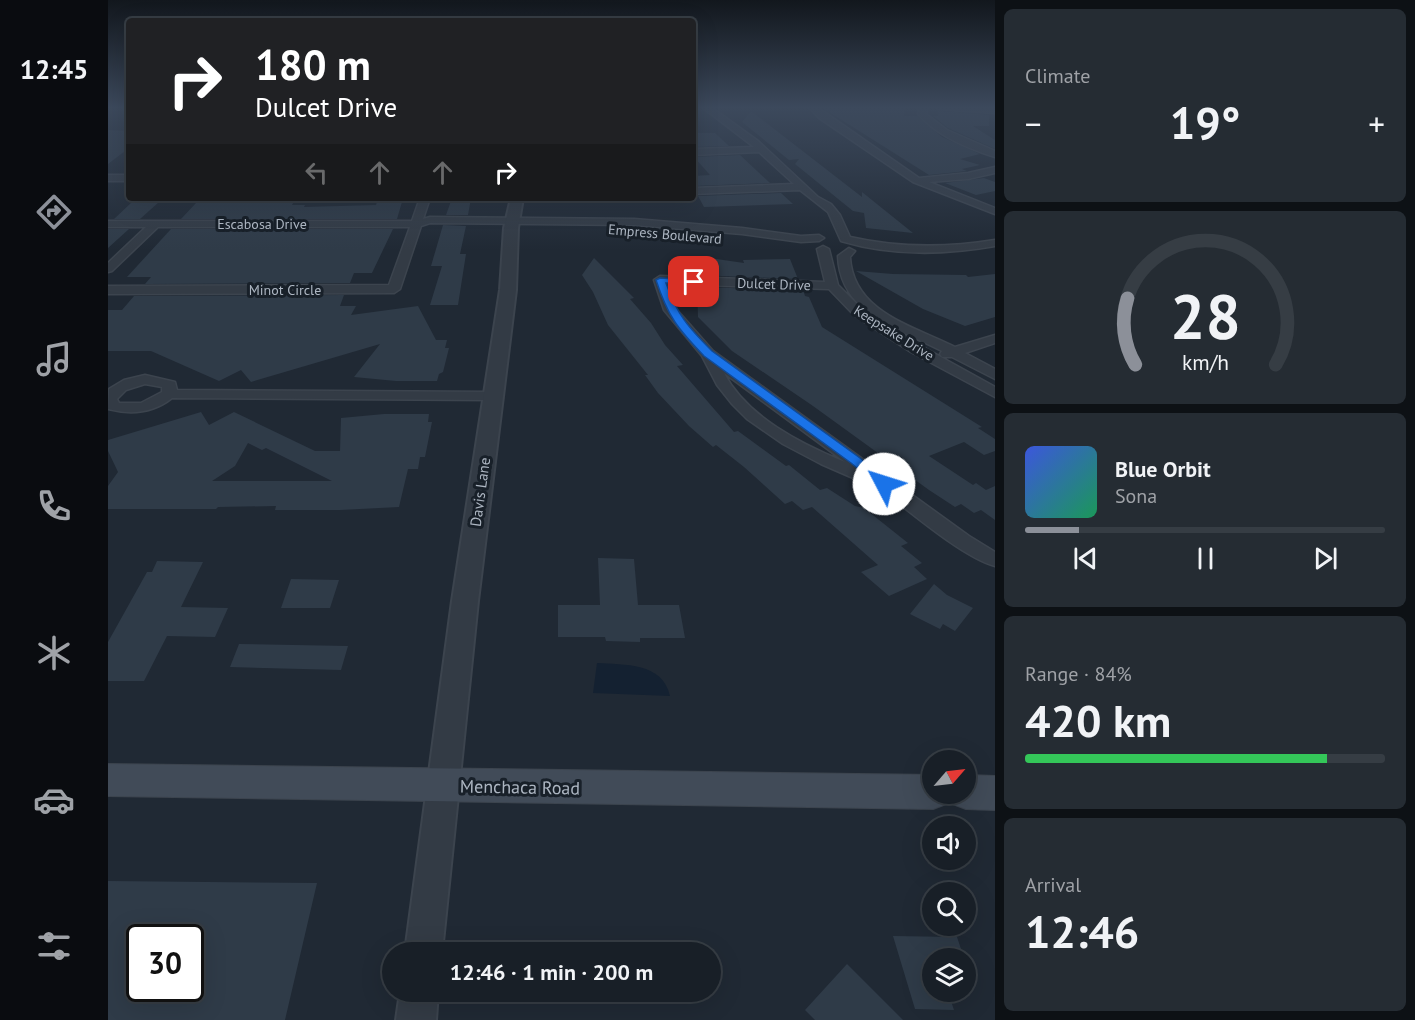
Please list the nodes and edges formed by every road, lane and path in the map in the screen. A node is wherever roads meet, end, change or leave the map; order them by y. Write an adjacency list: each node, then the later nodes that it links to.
1 (766, 155): 7 (street, Keepsake Drive)
2 (879, 155): 6 (street)
3 (995, 170): 6 (street)
4 (108, 178): 5 (street)
5 (126, 178)
6 (916, 180): 12 (street)
7 (800, 187): 8 (street); 9 (street, Keepsake Drive)
8 (696, 191)
9 (814, 199): 17 (street, Keepsake Drive); 19 (street, Keepsake Drive)
10 (424, 201): 14 (street)
11 (517, 201): 15 (street, Davis Lane)
12 (995, 211)
13 (155, 224): 14 (street, Escabosa Drive); 16 (street, Escabosa Drive); 21 (street)
14 (416, 224): 15 (street, Escabosa Drive); 23 (street, Minot Circle)
15 (512, 224): 17 (street, Empress Boulevard); 31 (street, Davis Lane)
16 (108, 225)
17 (820, 243): 19 (street, Empress Boulevard); 22 (street)
18 (995, 243): 19 (street)
19 (848, 245): 20 (street); 25 (street, Keepsake Drive)
20 (995, 252)
21 (108, 269)
22 (832, 286): 26 (street, Dulcet Drive); 27 (street, Keepsake Drive)
23 (108, 290)
24 (995, 339): 25 (street)
25 (953, 352): 27 (street); 28 (street, Keepsake Drive)
26 (708, 354): 32 (street, Dulcet Drive); 32 (street, Dulcet Drive)
27 (934, 359): 29 (street, Keepsake Drive)
28 (995, 375)
29 (995, 393)
30 (169, 394): 31 (street)
31 (493, 396): 35 (street, Davis Lane)
32 (884, 484): 33 (street, Dulcet Drive)
33 (995, 559)
34 (108, 780): 35 (main road, Menchaca Road)
35 (443, 786): 36 (main road, Menchaca Road); 39 (street, Davis Lane)
36 (922, 792)
37 (976, 792): 38 (main road)
38 (995, 793)
39 (424, 942)
40 (418, 1002): 41 (street)
41 (416, 1020)

